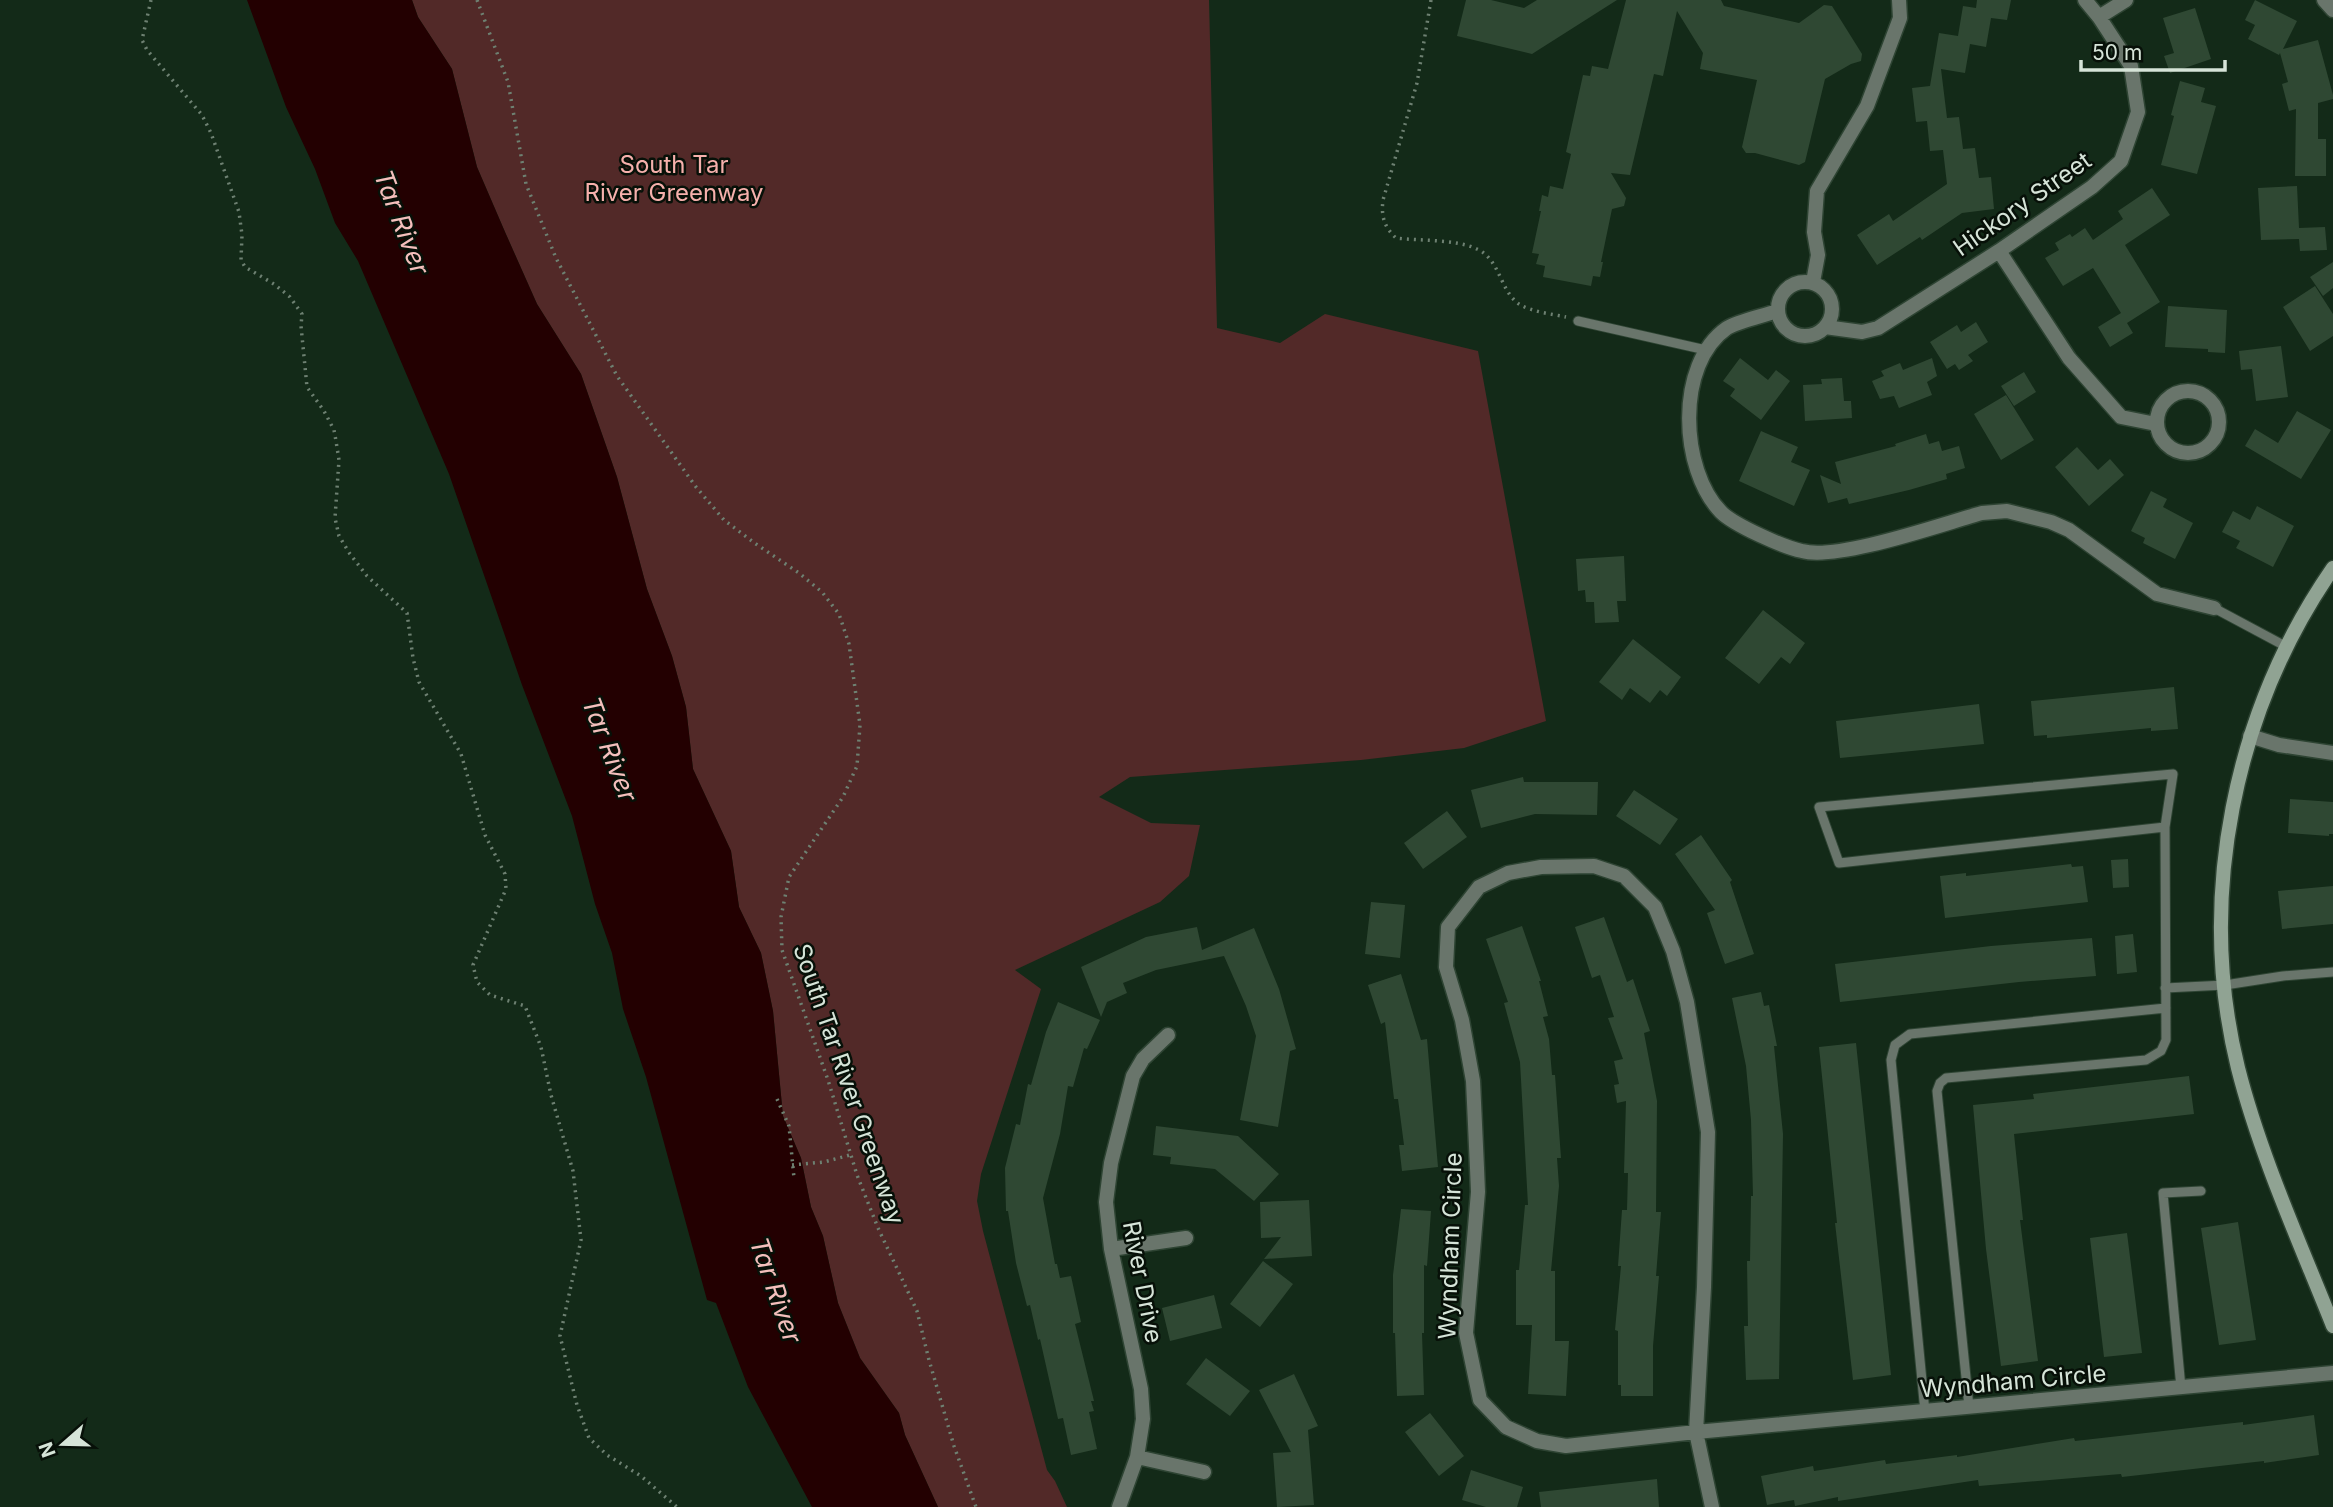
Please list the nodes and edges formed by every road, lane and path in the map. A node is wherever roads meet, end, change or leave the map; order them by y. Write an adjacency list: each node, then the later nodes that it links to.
1 (151, 0): 43 (path)
2 (477, 0): 29 (path, South Tar River Greenway)
3 (1431, 0): 13 (path)
4 (1899, 0): 11 (street)
5 (2085, 0): 9 (street, Hickory Street)
6 (2126, 0): 9 (street)
7 (2324, 0): 8 (street)
8 (2333, 10)
9 (2099, 18): 10 (street, Hickory Street)
10 (1999, 251): 14 (street, Hickory Street); 16 (street)
11 (1812, 282): 12 (street); 14 (street)
12 (1777, 311): 14 (street, Hickory Street); 15 (street)
13 (1578, 320): 15 (lane)
14 (1825, 327)
15 (1706, 350): 18 (street)
16 (2157, 424): 16 (street)
17 (2333, 568): 19 (street)
18 (2214, 608): 19 (lane)
19 (2287, 647): 20 (street)
20 (2250, 736): 21 (street); 24 (street)
21 (2333, 752)
22 (2165, 827): 22 (lane); 25 (lane)
23 (2333, 972): 24 (lane)
24 (2225, 985): 25 (lane); 35 (street)
25 (2165, 988): 26 (lane)
26 (2166, 1009): 38 (lane); 39 (lane)
27 (1168, 1035): 34 (street, River Drive)
28 (777, 1098): 30 (path)
29 (850, 1155): 30 (path); 44 (path, South Tar River Greenway)
30 (792, 1165): 31 (path)
31 (794, 1178)
32 (2201, 1191): 37 (lane)
33 (1186, 1238): 34 (street)
34 (1111, 1250): 41 (street, River Drive)
35 (2333, 1326)
36 (2333, 1373): 37 (street, Wyndham Circle)
37 (2180, 1388): 38 (street, Wyndham Circle)
38 (1969, 1407): 39 (street, Wyndham Circle)
39 (1925, 1412): 40 (street, Wyndham Circle)
40 (1696, 1432): 40 (street, Wyndham Circle); 46 (street)
41 (1137, 1457): 42 (street); 45 (street, River Drive)
42 (1204, 1472)
43 (677, 1507)
44 (975, 1507)
45 (1119, 1507)
46 (1712, 1507)

